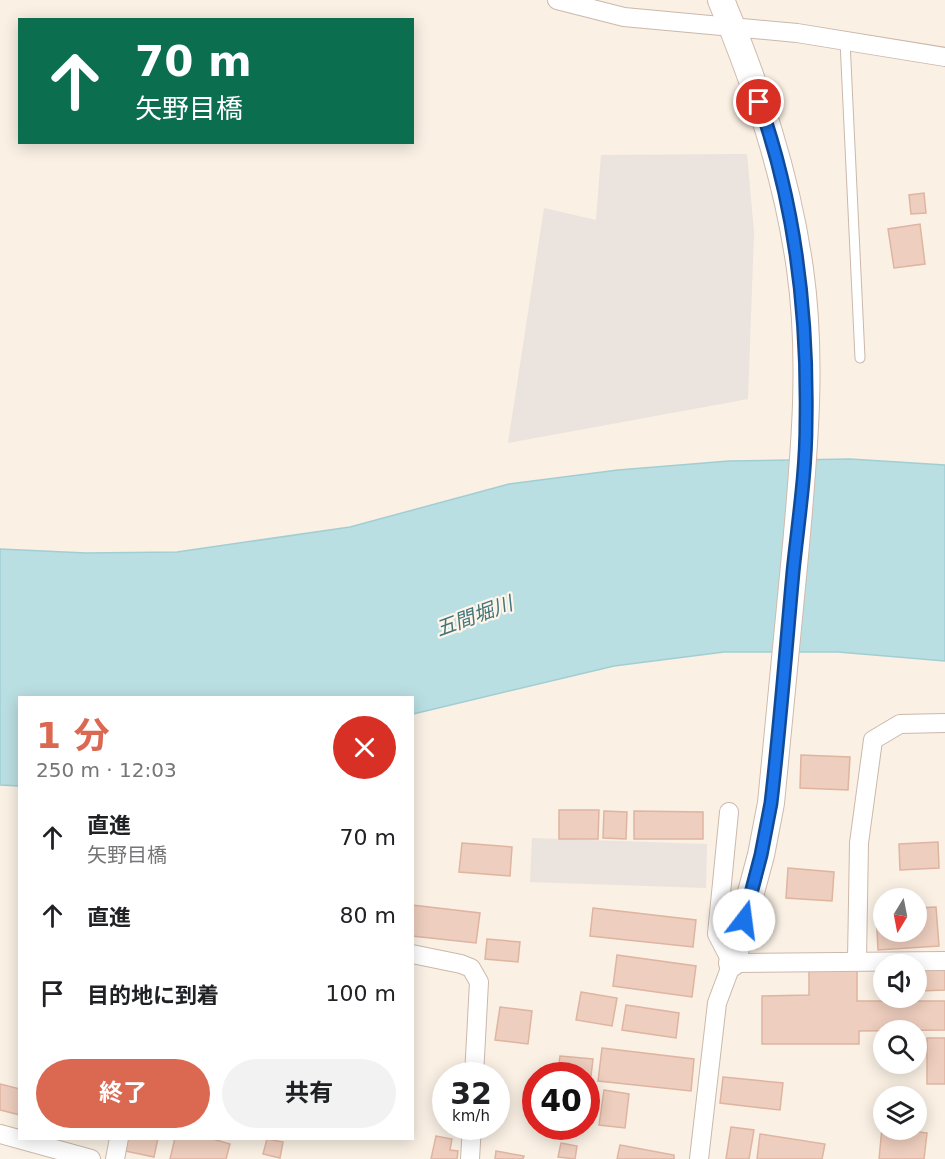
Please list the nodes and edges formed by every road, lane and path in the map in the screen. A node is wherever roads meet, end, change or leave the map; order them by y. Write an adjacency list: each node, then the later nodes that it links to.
1 (557, 0): 3 (street)
2 (721, 0): 3 (street)
3 (732, 26): 4 (street); 12 (street)
4 (845, 41): 5 (street); 6 (lane)
5 (945, 57)
6 (860, 357)
7 (945, 723): 10 (street)
8 (729, 812): 12 (street)
9 (414, 954): 13 (street)
10 (857, 960): 11 (street); 12 (street)
11 (945, 961)
12 (732, 963): 22 (street)
13 (475, 1062)
14 (0, 1134): 15 (street)
15 (18, 1138)
16 (30, 1140): 19 (street)
17 (119, 1140): 20 (street)
18 (471, 1140): 21 (street)
19 (91, 1159)
20 (115, 1159)
21 (470, 1159)
22 (699, 1159)

